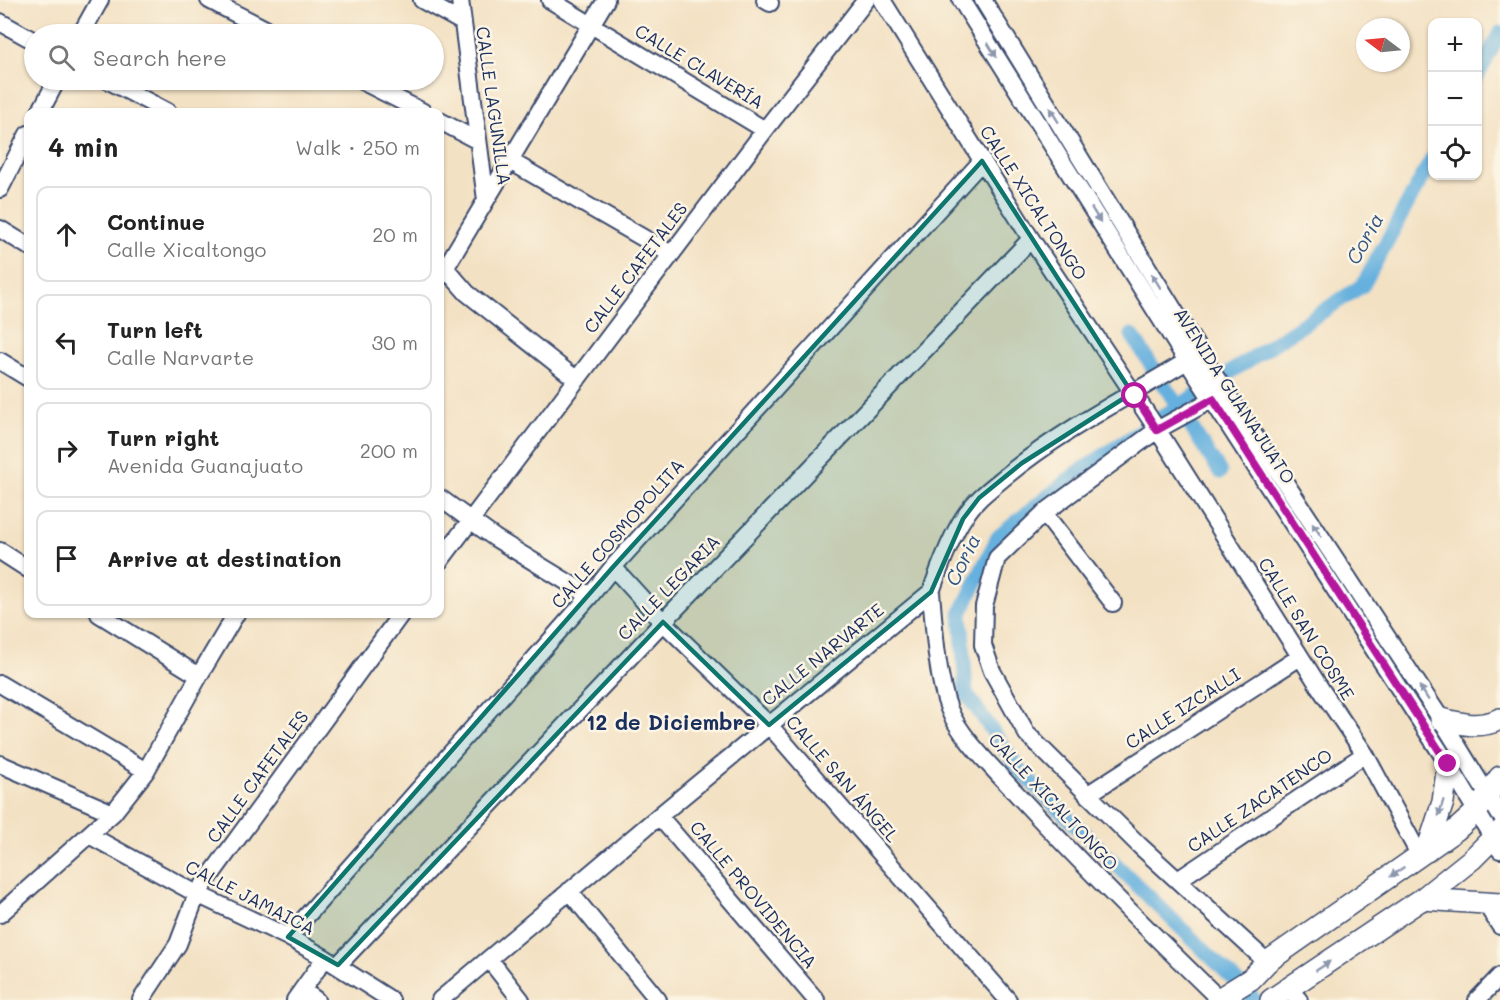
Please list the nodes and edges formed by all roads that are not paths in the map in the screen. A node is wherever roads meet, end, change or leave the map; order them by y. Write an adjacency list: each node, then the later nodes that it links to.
1 (100, 0): 13 (street)
2 (209, 0): 14 (street)
3 (422, 0): 12 (street)
4 (460, 0): 12 (street, CALLE LAGUNILLA)
5 (550, 0): 15 (street, CALLE CLAVERÍA)
6 (606, 0): 15 (street)
7 (866, 0): 24 (street, CALLE CAFETALES)
8 (882, 0): 28 (street, CALLE XICALTONGO)
9 (961, 0): 38 (street, AVENIDA GUANAJUATO, one-way to 38)
10 (982, 0): 42 (street, AVENIDA GUANAJUATO, one-way to 10)
11 (0, 22): 16 (street)
12 (462, 22): 25 (street, CALLE LAGUNILLA)
13 (87, 24)
14 (256, 24)
15 (592, 24): 24 (street, CALLE CLAVERÍA); 27 (street)
16 (24, 35)
17 (52, 90): 20 (street)
18 (126, 90): 21 (street)
19 (380, 90): 22 (street)
20 (42, 108)
21 (160, 108)
22 (415, 108)
23 (444, 123): 25 (street)
24 (765, 130): 34 (street, CALLE CAFETALES)
25 (478, 141): 30 (street, CALLE LAGUNILLA)
26 (24, 142): 29 (street)
27 (510, 161): 30 (street); 34 (street)
28 (982, 161): 32 (street, CALLE XICALTONGO); 50 (street, CALLE COSMOPOLITA)
29 (0, 189)
30 (486, 200): 35 (street, CALLE LAGUNILLA)
31 (0, 229): 33 (street)
32 (1031, 239): 41 (street, CALLE XICALTONGO); 57 (street, CALLE LEGARIA)
33 (24, 244)
34 (671, 254): 40 (street, CALLE CAFETALES)
35 (444, 264)
36 (444, 272): 40 (street)
37 (0, 361): 39 (street)
38 (1188, 363): 41 (street, CALLE NARVARTE); 42 (street, AVENIDA GUANAJUATO)
39 (24, 376)
40 (577, 380): 46 (street, CALLE CAFETALES)
41 (1136, 393): 43 (street, CALLE XICALTONGO); 51 (street, CALLE NARVARTE)
42 (1215, 393): 43 (street); 61 (street, AVENIDA GUANAJUATO, one-way to 42); 66 (street, AVENIDA GUANAJUATO)
43 (1159, 427): 45 (street); 58 (street, CALLE SAN COSME)
44 (444, 501): 46 (street)
45 (1044, 513): 53 (street); 69 (street, CALLE XICALTONGO)
46 (470, 520): 48 (street, CALLE CAFETALES); 52 (street)
47 (0, 551): 49 (street)
48 (444, 556)
49 (24, 566)
50 (612, 567): 52 (street, CALLE COSMOPOLITA); 57 (street, CALLE SAN ÁNGEL)
51 (931, 592): 63 (street, CALLE NARVARTE); 90 (street, CALLE XICALTONGO)
52 (590, 596): 84 (street, CALLE COSMOPOLITA)
53 (1113, 603)
54 (105, 618): 59 (street)
55 (234, 618): 59 (street)
56 (398, 618): 79 (street, CALLE CAFETALES)
57 (663, 622): 63 (street, CALLE SAN ÁNGEL); 86 (street, CALLE LEGARIA)
58 (1300, 657): 64 (street, CALLE SAN COSME); 69 (street, CALLE IZCALLI)
59 (198, 676): 67 (street)
60 (0, 684): 67 (street)
61 (1441, 718): 62 (main road); 70 (street, AVENIDA GUANAJUATO)
62 (1500, 719)
63 (769, 725): 73 (street, CALLE NARVARTE); 99 (street, CALLE SAN ÁNGEL)
64 (1365, 754): 76 (street, CALLE SAN COSME); 77 (street, CALLE ZACATENCO)
65 (0, 764): 71 (street)
66 (1448, 764): 70 (street, AVENIDA GUANAJUATO); 76 (main road, one-way to 76)
67 (146, 771): 71 (street)
68 (1500, 777): 70 (main road)
69 (1088, 795): 77 (street, CALLE XICALTONGO)
70 (1483, 804): 72 (street); 75 (street); 76 (main road)
71 (113, 813): 74 (street)
72 (1500, 814)
73 (659, 816): 78 (street, CALLE NARVARTE); 98 (street, CALLE PROVIDENCIA)
74 (89, 835): 79 (street, CALLE JAMAICA); 82 (street)
75 (1498, 840): 80 (main road)
76 (1423, 853): 87 (main road, one-way to 87)
77 (1178, 880): 87 (street, CALLE XICALTONGO)
78 (569, 891): 85 (street, CALLE NARVARTE); 97 (street)
79 (197, 894): 84 (street, CALLE JAMAICA); 92 (street, CALLE CAFETALES)
80 (1422, 899): 81 (main road); 91 (main road, one-way to 80)
81 (1493, 904): 83 (street)
82 (0, 914)
83 (1500, 926)
84 (288, 937): 86 (street, CALLE JAMAICA)
85 (489, 960): 95 (street, CALLE NARVARTE); 96 (street)
86 (331, 961): 89 (street, CALLE LEGARIA); 94 (street, CALLE JAMAICA)
87 (1267, 962): 90 (main road)
88 (1500, 976): 100 (street)
89 (298, 995): 93 (street)
90 (1223, 997)
91 (1283, 997)
92 (141, 1000)
93 (316, 1000)
94 (391, 1000)
95 (440, 1000)
96 (521, 1000)
97 (658, 1000)
98 (816, 1000)
99 (1008, 1000)
100 (1477, 1000)

